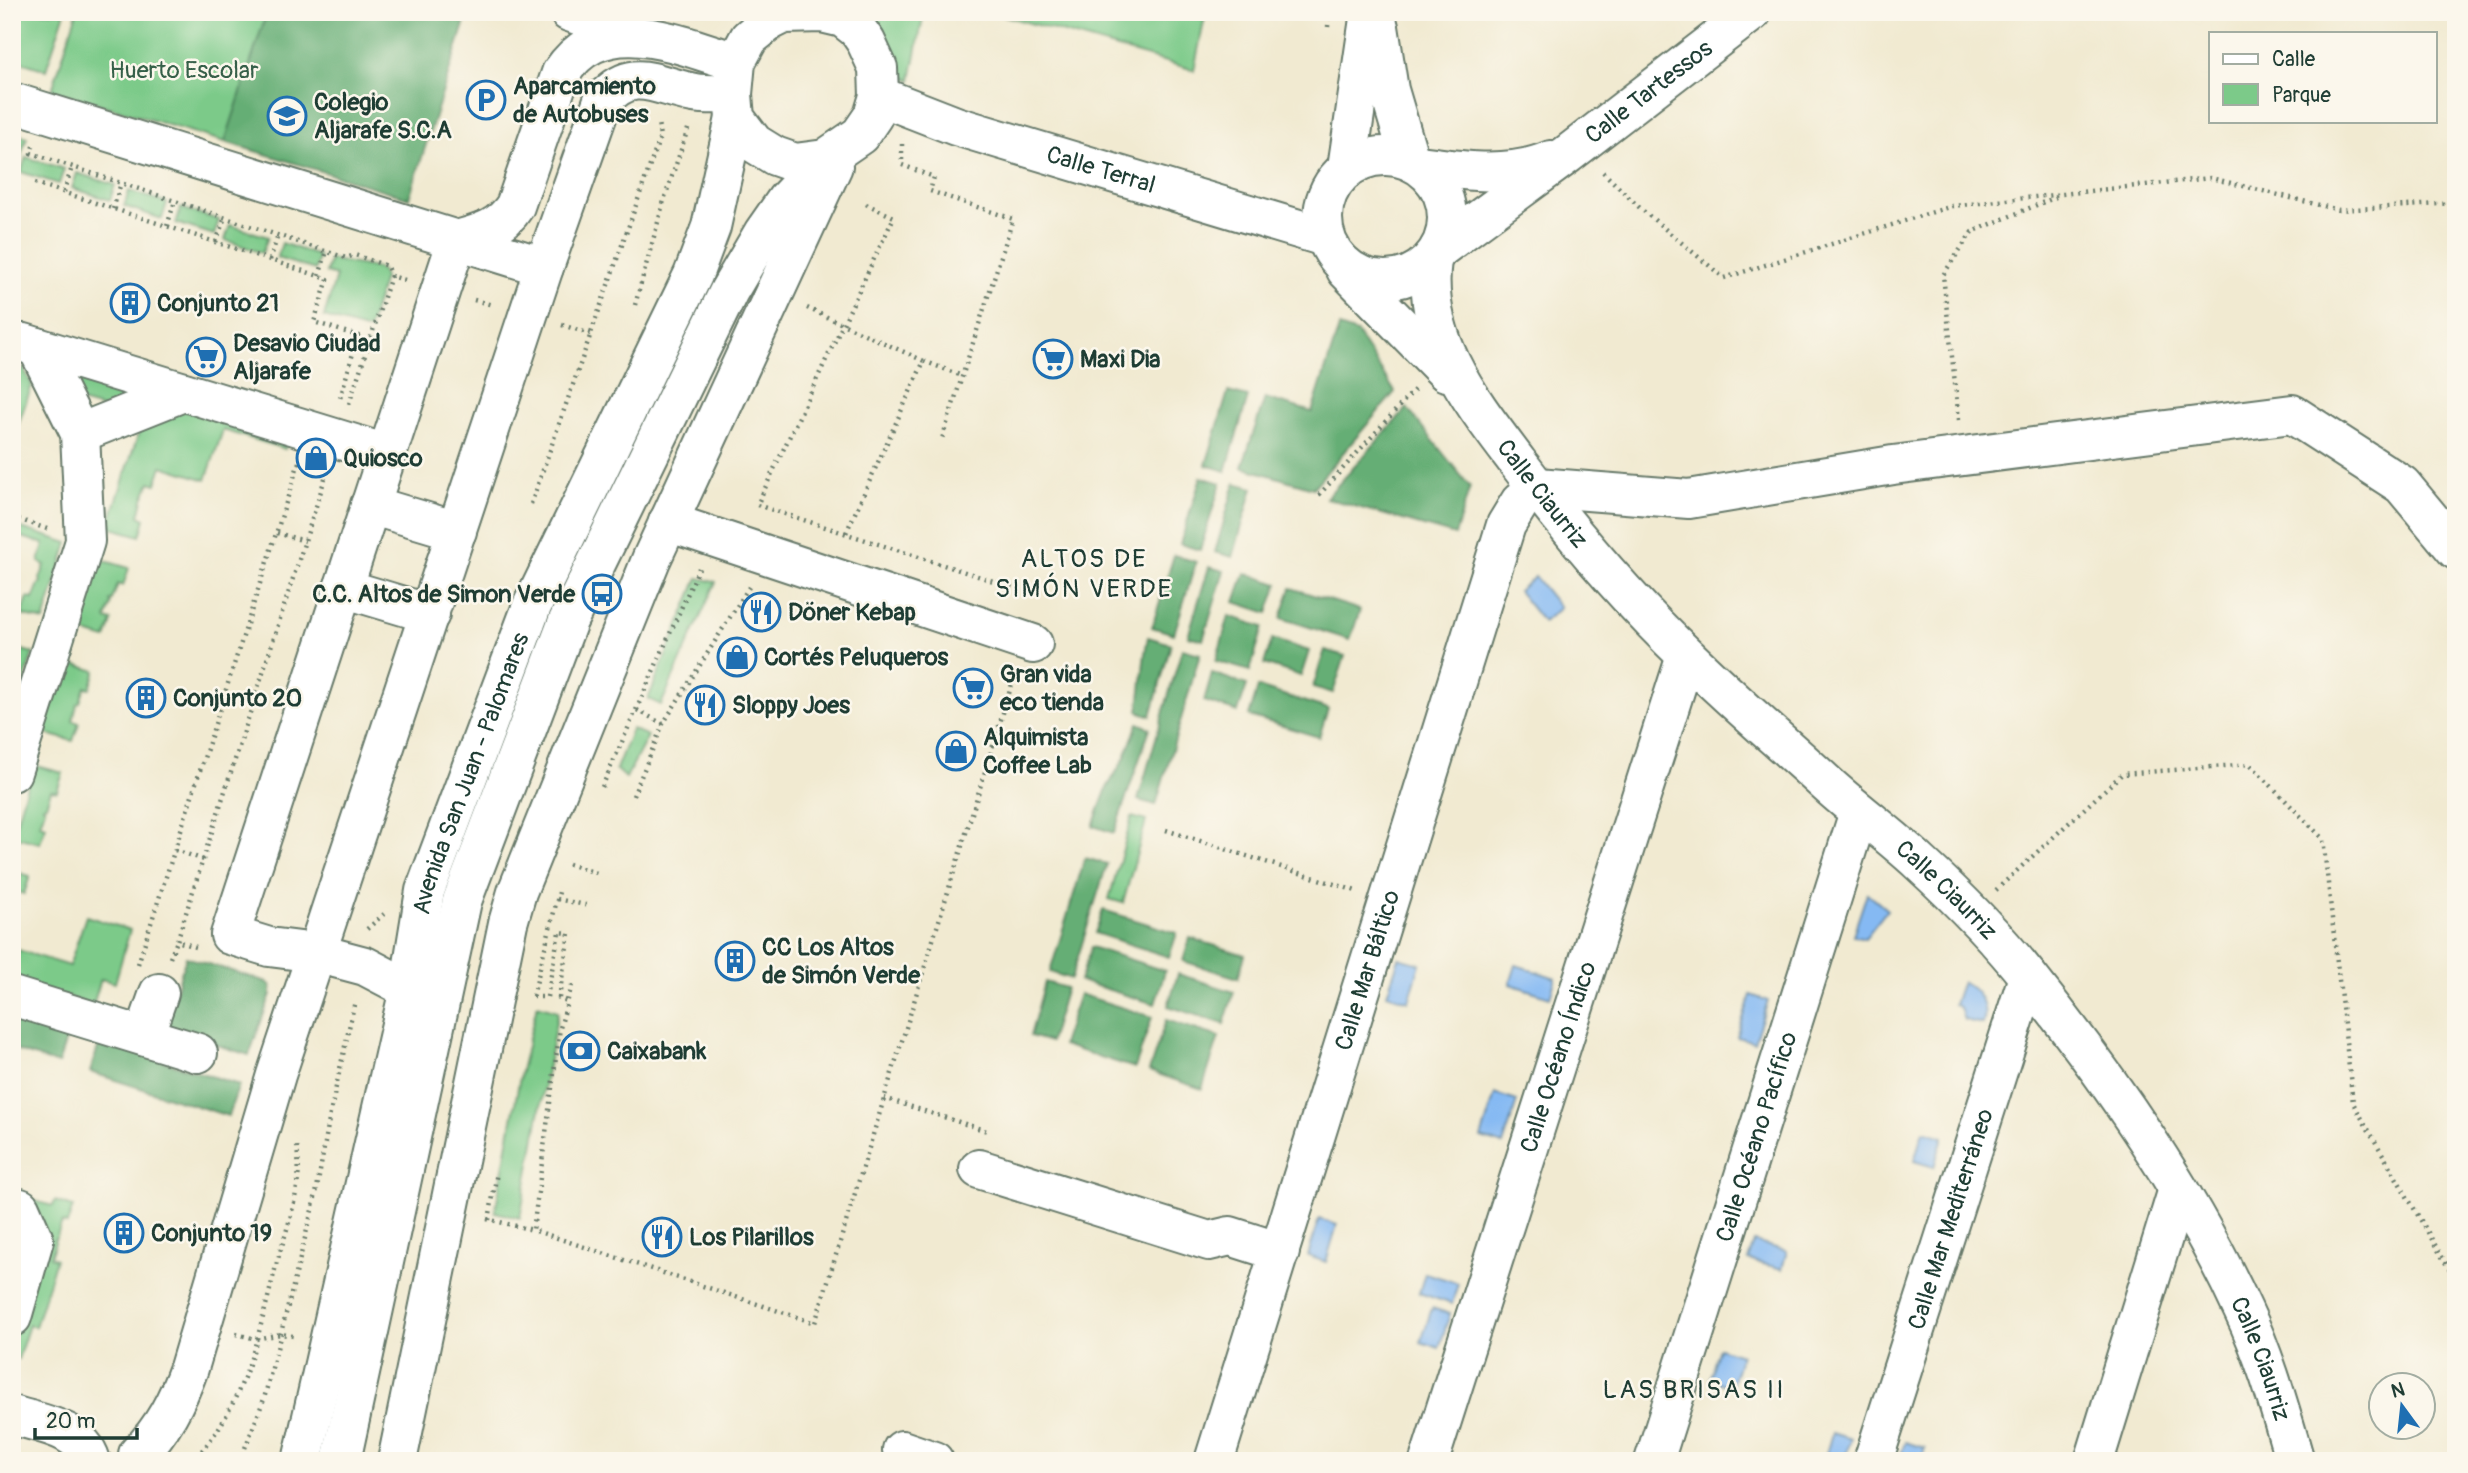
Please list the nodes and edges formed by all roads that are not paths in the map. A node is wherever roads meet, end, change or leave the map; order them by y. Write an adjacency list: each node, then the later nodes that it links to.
1 (569, 12): 7 (street)
2 (1370, 12): 14 (street)
3 (1377, 12): 13 (street)
4 (1752, 12): 11 (street, Calle Tartessos)
5 (784, 13): 6 (street); 8 (street)
6 (857, 20): 9 (street)
7 (635, 35): 8 (street); 15 (street)
8 (727, 92): 12 (street); 18 (street); 38 (street, Avenida San Juan - Palomares)
9 (879, 96): 12 (street); 16 (street, Calle Terral)
10 (12, 103): 15 (street)
11 (1578, 146): 13 (street, Calle Tartessos); 17 (street, Calle Tartessos)
12 (833, 155): 26 (street); 51 (street, Avenida San Juan - Palomares)
13 (1415, 163): 14 (street); 17 (street)
14 (1347, 168): 16 (street)
15 (457, 240): 18 (street); 23 (street)
16 (1333, 250): 17 (street); 21 (street, Calle Ciaurriz)
17 (1436, 254): 21 (street, Calle Ciaurriz)
18 (544, 267): 27 (street)
19 (25, 343): 20 (street); 22 (street)
20 (183, 391): 22 (street); 23 (street)
21 (1477, 408): 24 (street, Calle Ciaurriz)
22 (80, 433): 33 (street)
23 (387, 454): 25 (street)
24 (1537, 487): 28 (street); 32 (street, Calle Ciaurriz); 45 (street, Calle Mar Báltico)
25 (370, 505): 27 (street); 29 (street)
26 (668, 522): 31 (street); 52 (street)
27 (457, 531): 30 (street)
28 (2456, 550)
29 (343, 588): 30 (street); 35 (street)
30 (430, 614): 35 (street)
31 (1026, 654)
32 (1686, 656): 34 (street, Calle Ciaurriz); 54 (street, Calle Océano Índico)
33 (12, 772)
34 (1858, 812): 36 (street, Calle Ciaurriz); 55 (street, Calle Océano Pacífico)
35 (343, 960): 38 (street); 48 (street)
36 (2028, 976): 43 (street, Calle Ciaurriz); 56 (street, Calle Mar Mediterráneo)
37 (149, 979): 40 (street)
38 (410, 989): 50 (street, Avenida San Juan - Palomares)
39 (12, 996): 40 (street)
40 (145, 1036): 41 (street)
41 (198, 1053)
42 (979, 1169): 45 (street)
43 (2178, 1189): 57 (street); 58 (street, Calle Ciaurriz)
44 (12, 1206): 46 (street)
45 (1280, 1251): 53 (street, Calle Mar Báltico)
46 (12, 1317)
47 (12, 1415): 49 (street)
48 (138, 1454)
49 (91, 1461)
50 (302, 1461)
51 (341, 1461)
52 (397, 1461)
53 (1214, 1461)
54 (1429, 1461)
55 (1654, 1461)
56 (1872, 1461)
57 (2094, 1461)
58 (2295, 1461)

